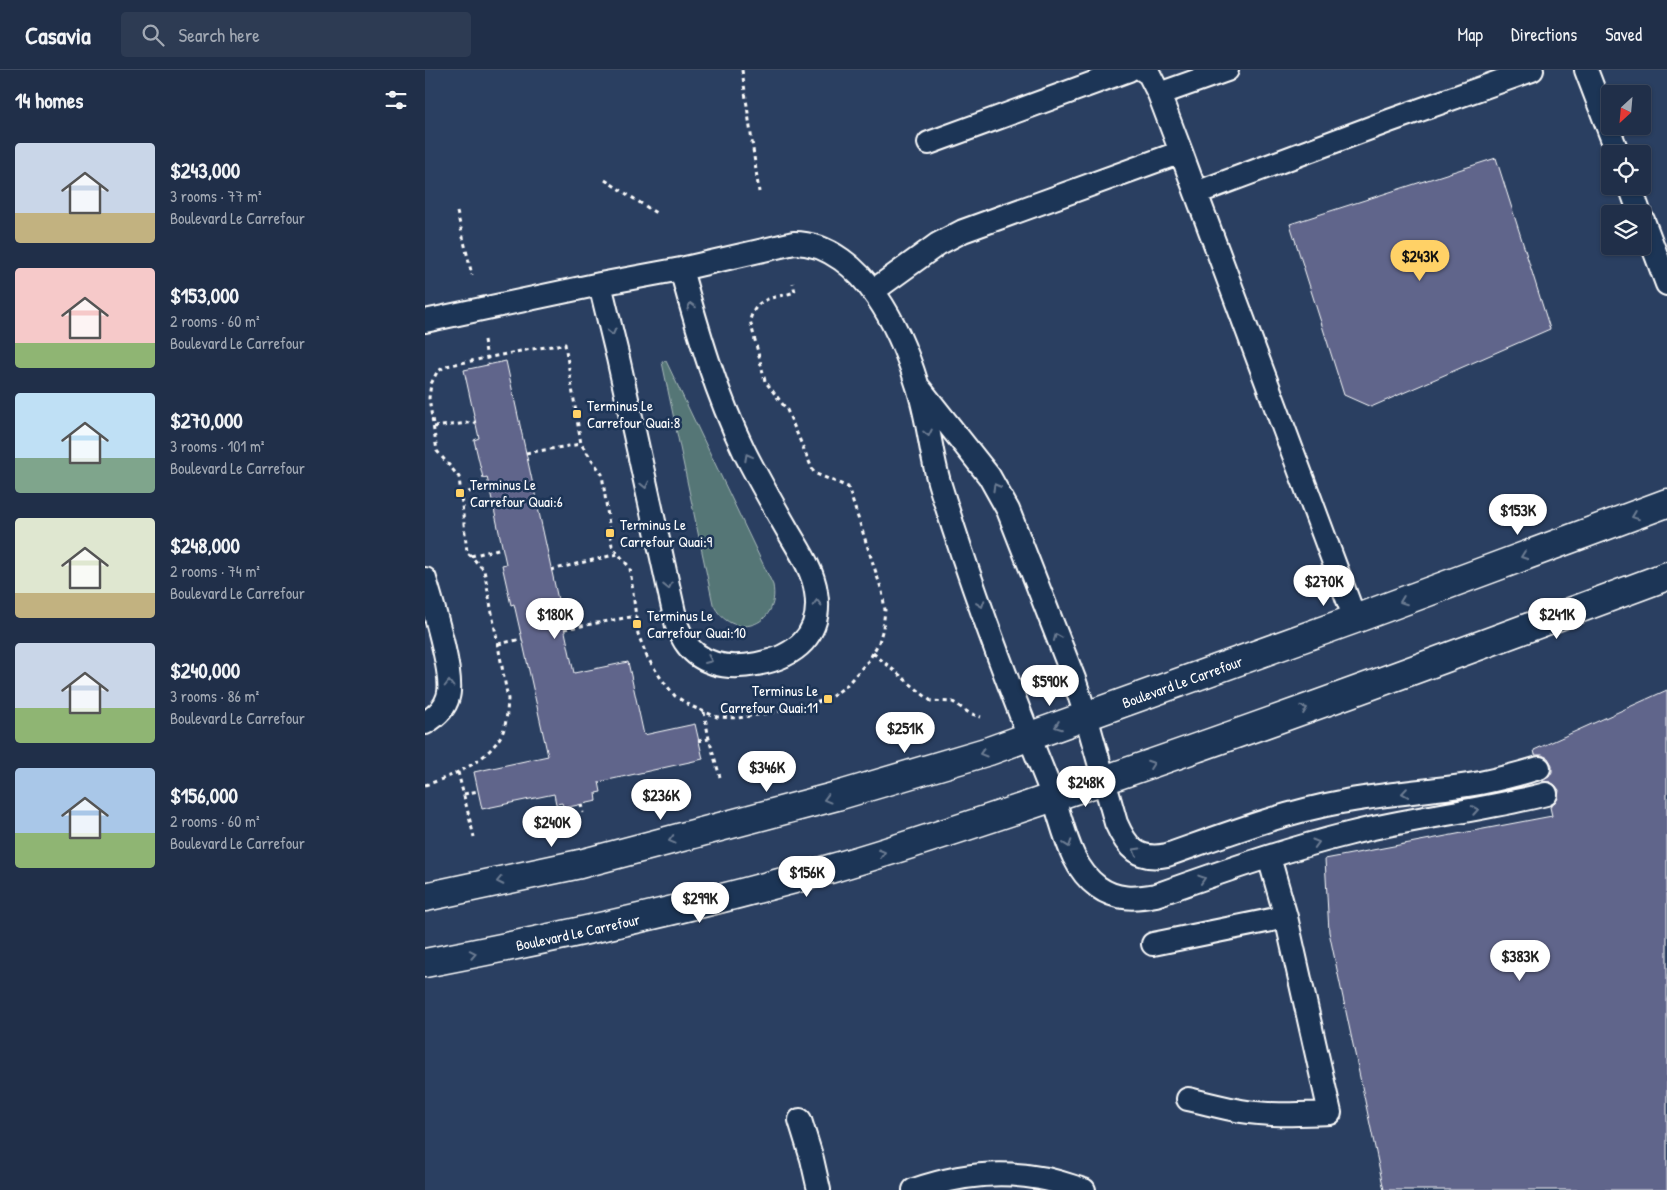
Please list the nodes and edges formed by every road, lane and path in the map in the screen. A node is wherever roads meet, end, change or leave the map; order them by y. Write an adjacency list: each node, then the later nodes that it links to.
1 (742, 70): 12 (path)
2 (1129, 70): 8 (lane)
3 (1143, 70): 7 (lane)
4 (1227, 70): 7 (lane)
5 (1532, 70): 13 (lane)
6 (1586, 70): 9 (lane)
7 (1159, 94): 10 (lane)
8 (929, 143)
9 (1615, 145)
10 (1181, 152): 13 (lane); 22 (lane)
11 (605, 180): 15 (path)
12 (759, 192)
13 (1196, 193): 42 (lane)
14 (457, 212): 18 (path)
15 (656, 213)
16 (1651, 241): 21 (lane)
17 (681, 270): 20 (lane); 20 (lane, one-way to 17); 22 (lane)
18 (471, 275)
19 (793, 283): 46 (path)
20 (600, 284): 23 (lane)
21 (1667, 284)
22 (873, 291): 27 (lane)
23 (425, 321)
24 (483, 332): 25 (path)
25 (488, 358): 26 (path); 29 (path); 30 (path)
26 (488, 365)
27 (918, 385): 49 (lane, one-way to 27); 51 (lane, one-way to 51)
28 (475, 422): 29 (path)
29 (434, 427): 33 (path)
30 (581, 444): 31 (path); 36 (path)
31 (526, 454)
32 (489, 489): 33 (path)
33 (460, 493): 37 (path)
34 (1667, 503): 42 (street, Boulevard Le Carrefour, one-way to 42)
35 (503, 548): 37 (path)
36 (618, 554): 38 (path); 41 (path)
37 (471, 556): 45 (path)
38 (551, 570)
39 (1667, 576): 57 (street, Boulevard Le Carrefour, one-way to 39)
40 (425, 579): 50 (lane, one-way to 40)
41 (636, 616): 43 (path); 47 (path)
42 (1355, 619): 49 (street, Boulevard Le Carrefour)
43 (564, 629)
44 (522, 639): 45 (path)
45 (497, 644): 55 (path)
46 (873, 653): 47 (path); 48 (path)
47 (704, 712): 52 (path)
48 (969, 712)
49 (1086, 716): 51 (street, Boulevard Le Carrefour, one-way to 51); 57 (lane)
50 (425, 723)
51 (1029, 737): 62 (lane); 67 (street, Boulevard Le Carrefour, one-way to 67)
52 (709, 739): 53 (path); 56 (path)
53 (699, 741)
54 (1539, 768): 57 (lane, one-way to 57)
55 (458, 772): 58 (path); 60 (path)
56 (720, 777)
57 (1105, 779): 62 (street, Boulevard Le Carrefour)
58 (425, 784)
59 (478, 791): 60 (path)
60 (464, 794): 65 (path)
61 (1546, 794): 66 (lane, one-way to 61)
62 (1053, 797): 66 (lane, one-way to 66); 70 (street, Boulevard Le Carrefour, one-way to 62)
63 (581, 804): 64 (path)
64 (583, 813)
65 (474, 837)
66 (1269, 858): 68 (lane)
67 (425, 897)
68 (1286, 917): 69 (lane); 71 (lane)
69 (1153, 944)
70 (425, 963)
71 (1188, 1099)
72 (800, 1120): 73 (lane)
73 (819, 1190)
74 (914, 1190): 75 (lane)
75 (1084, 1190)

